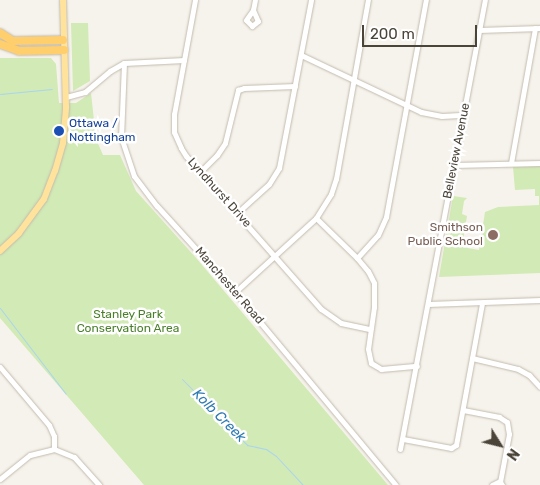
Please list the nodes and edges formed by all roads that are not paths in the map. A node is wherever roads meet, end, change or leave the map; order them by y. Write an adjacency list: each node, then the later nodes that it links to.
1 (64, 0): 12 (main road)
2 (195, 0): 16 (street, Lyndhurst Drive)
3 (255, 0): 8 (street)
4 (311, 0): 15 (street)
5 (368, 0): 18 (street)
6 (426, 0): 21 (street)
7 (485, 0): 10 (street, Belleview Avenue)
8 (254, 10)
9 (538, 28): 10 (street); 24 (street)
10 (479, 30): 22 (street, Belleview Avenue)
11 (0, 33): 12 (highway)
12 (63, 40): 14 (main road)
13 (0, 44): 14 (highway)
14 (64, 50): 20 (main road)
15 (301, 55): 18 (street); 19 (street)
16 (184, 60): 17 (street); 26 (street, Lyndhurst Drive)
17 (124, 63): 20 (street); 32 (street, Manchester Road)
18 (354, 80): 21 (street); 28 (street)
19 (295, 86): 26 (street); 27 (street)
20 (66, 97): 29 (main road)
21 (407, 106): 22 (street); 31 (street)
22 (464, 115): 25 (street, Belleview Avenue)
23 (540, 162): 24 (street)
24 (511, 163): 25 (street)
25 (454, 165): 35 (street, Belleview Avenue)
26 (200, 172): 27 (street, Lyndhurst Drive)
27 (237, 213): 30 (street, Lyndhurst Drive)
28 (316, 218): 30 (street); 31 (street)
29 (0, 251)
30 (276, 256): 32 (street); 36 (street, Lyndhurst Drive)
31 (357, 258): 36 (street)
32 (235, 292): 48 (street, Manchester Road)
33 (540, 300): 34 (street)
34 (482, 303): 35 (street); 37 (street)
35 (428, 304): 38 (street, Belleview Avenue)
36 (370, 329): 38 (street)
37 (472, 358): 40 (street); 41 (street)
38 (417, 366): 42 (street, Belleview Avenue)
39 (0, 367): 43 (street)
40 (540, 386)
41 (463, 410): 42 (street); 46 (street)
42 (403, 439): 44 (street, Belleview Avenue)
43 (54, 449): 45 (street); 47 (street)
44 (400, 449)
45 (0, 479)
46 (501, 483): 49 (street)
47 (99, 485)
48 (396, 485)
49 (492, 485)

